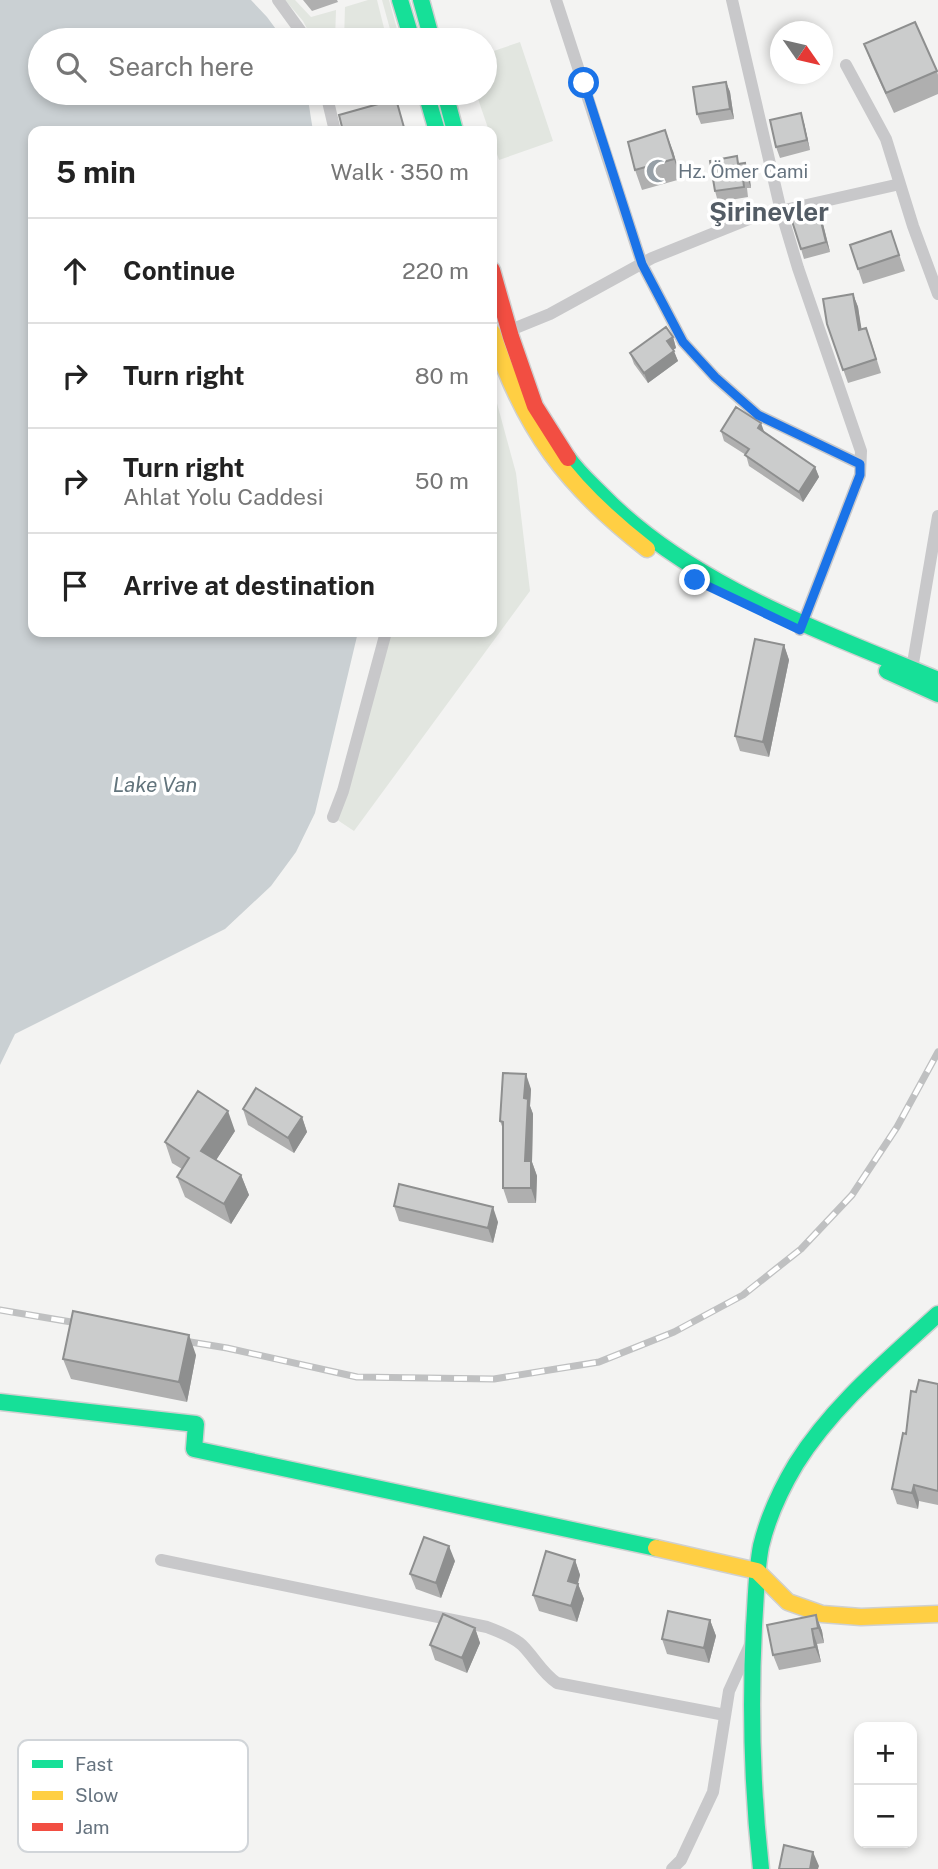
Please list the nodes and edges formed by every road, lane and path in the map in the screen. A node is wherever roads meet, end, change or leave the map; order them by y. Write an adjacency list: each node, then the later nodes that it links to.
1 (278, 0): 6 (street)
2 (400, 0): 7 (street)
3 (421, 0): 8 (street)
4 (556, 0): 18 (street)
5 (732, 0): 17 (street)
6 (298, 28)
7 (408, 28)
8 (429, 28)
9 (846, 65): 16 (street)
10 (329, 105): 13 (street)
11 (429, 105): 14 (street)
12 (448, 105): 15 (street)
13 (334, 126)
14 (436, 126)
15 (454, 126)
16 (900, 184): 17 (street); 19 (street)
17 (781, 211): 18 (street); 21 (street)
18 (642, 264): 20 (street); 21 (street)
19 (938, 295)
20 (498, 333): 23 (street)
21 (860, 464): 23 (street)
22 (938, 516): 25 (street)
23 (802, 626): 25 (street); 27 (street)
24 (385, 637): 28 (street)
25 (912, 669): 26 (street)
26 (938, 680)
27 (938, 694)
28 (333, 817)
29 (938, 1314): 32 (street)
30 (0, 1402): 32 (street)
31 (161, 1560): 35 (street)
32 (757, 1571): 33 (street); 34 (street)
33 (938, 1614)
34 (753, 1638): 35 (street); 37 (street)
35 (725, 1715): 36 (street)
36 (672, 1869)
37 (761, 1869)

